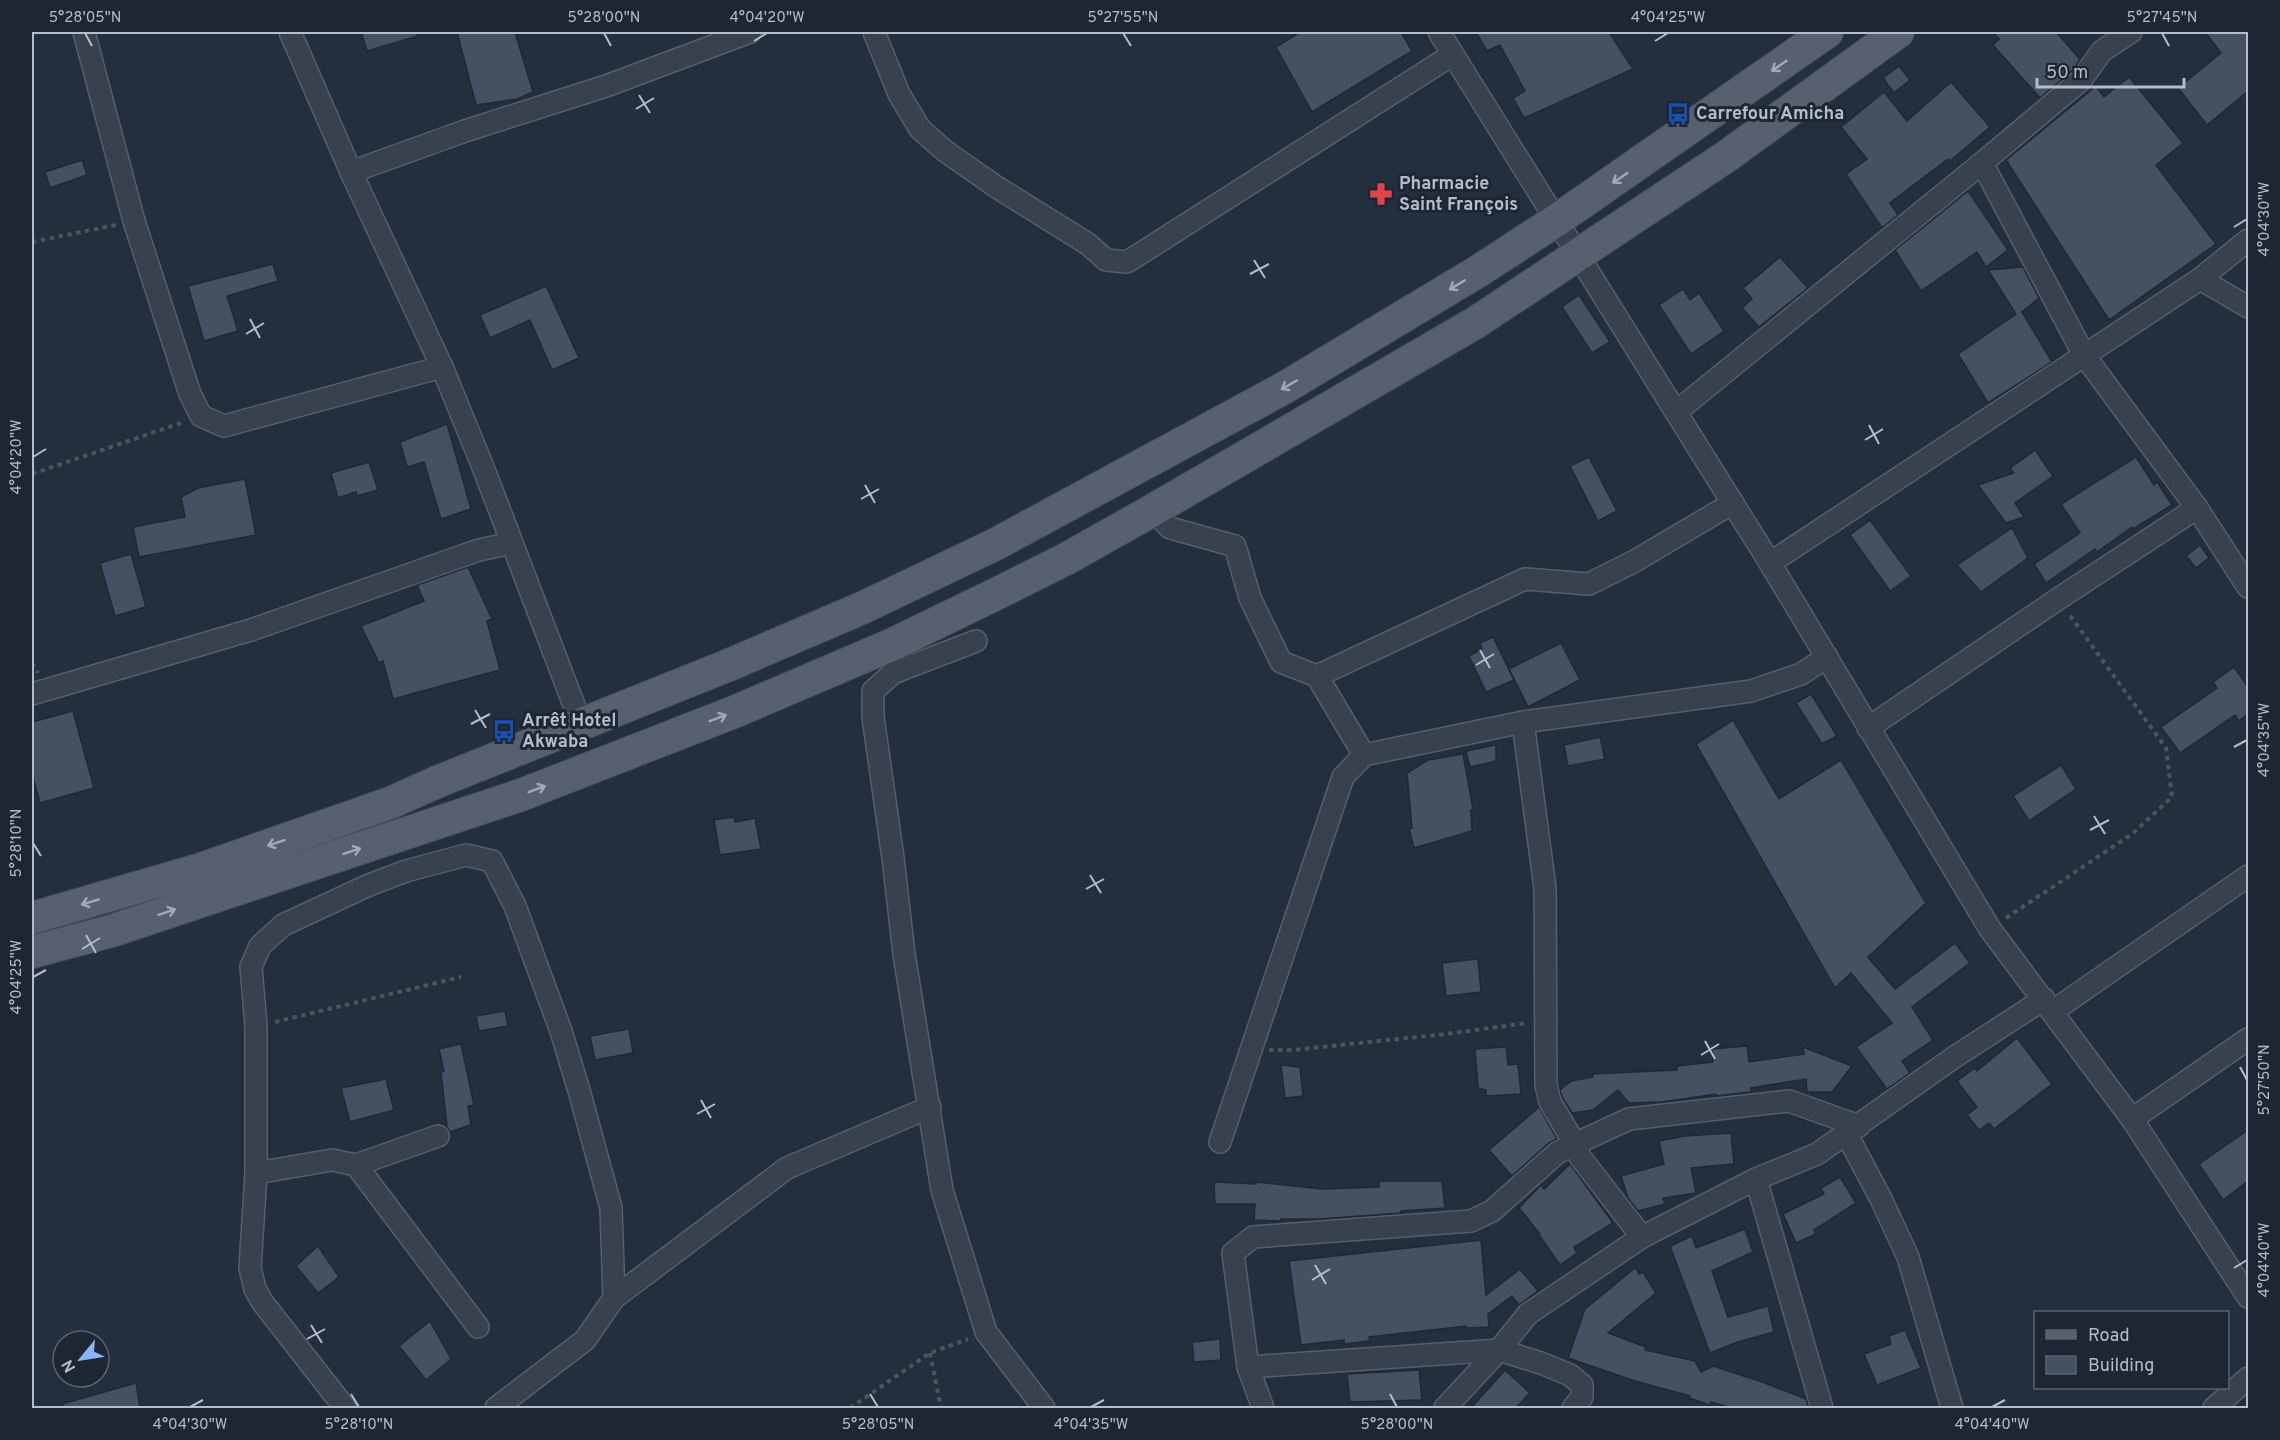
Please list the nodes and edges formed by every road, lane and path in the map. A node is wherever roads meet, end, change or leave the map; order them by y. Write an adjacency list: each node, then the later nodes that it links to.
1 (84, 32): 13 (street)
2 (290, 32): 11 (street)
3 (750, 32): 11 (street)
4 (874, 32): 9 (street)
5 (1439, 32): 9 (street)
6 (1898, 32): 16 (main road)
7 (2131, 32): 10 (street)
8 (1819, 34): 12 (main road, one-way to 12)
9 (1452, 55): 12 (street)
10 (1982, 163): 19 (street); 21 (street)
11 (351, 172): 20 (street)
12 (1557, 220): 16 (street); 36 (main road, one-way to 36)
13 (134, 221): 15 (path); 22 (street)
14 (2248, 240): 17 (street)
15 (32, 242)
16 (1579, 255): 21 (street); 26 (main road)
17 (2200, 279): 18 (street); 19 (street)
18 (2248, 307)
19 (2084, 355): 25 (street); 28 (street)
20 (442, 367): 22 (street); 27 (street)
21 (1676, 412): 24 (street)
22 (201, 416): 23 (path)
23 (32, 474)
24 (1733, 503): 28 (street); 33 (street)
25 (2197, 508): 29 (street); 30 (street)
26 (1154, 510): 33 (street); 42 (main road, one-way to 26)
27 (512, 543): 34 (street); 36 (street)
28 (1770, 563): 32 (street)
29 (2247, 582)
30 (2058, 599): 37 (street); 41 (path)
31 (976, 641): 49 (street)
32 (1827, 657): 35 (street); 37 (street)
33 (1317, 676): 38 (street)
34 (32, 694)
35 (1523, 722): 38 (street); 45 (street)
36 (582, 726): 40 (main road, one-way to 40)
37 (1868, 728): 41 (street)
38 (1364, 755): 48 (street)
39 (2248, 876): 44 (street)
40 (32, 918)
41 (1990, 929): 44 (street)
42 (32, 952)
43 (461, 977): 46 (path)
44 (2048, 1005): 50 (street); 51 (street)
45 (1546, 1021): 48 (path); 54 (street)
46 (256, 1026): 56 (street); 60 (street)
47 (2248, 1039): 50 (street)
48 (1250, 1052): 53 (street)
49 (930, 1107): 60 (street); 62 (street)
50 (2132, 1119): 59 (street)
51 (1853, 1130): 54 (street); 57 (street); 76 (street)
52 (438, 1136): 55 (street)
53 (1220, 1142)
54 (1575, 1144): 58 (street); 65 (street)
55 (356, 1165): 56 (street); 61 (street)
56 (256, 1173): 67 (street)
57 (1756, 1179): 58 (street); 75 (street)
58 (1642, 1236): 63 (street)
59 (2248, 1297)
60 (614, 1298): 68 (street)
61 (478, 1327)
62 (986, 1332): 64 (path); 71 (street)
63 (1498, 1350): 65 (street); 73 (street); 74 (street)
64 (930, 1353): 69 (path); 70 (path)
65 (1248, 1367): 72 (street)
66 (2248, 1377): 77 (street)
67 (345, 1408)
68 (496, 1408)
69 (850, 1408)
70 (941, 1408)
71 (1044, 1408)
72 (1263, 1408)
73 (1445, 1408)
74 (1573, 1408)
75 (1822, 1408)
76 (1952, 1408)
77 (2214, 1408)

